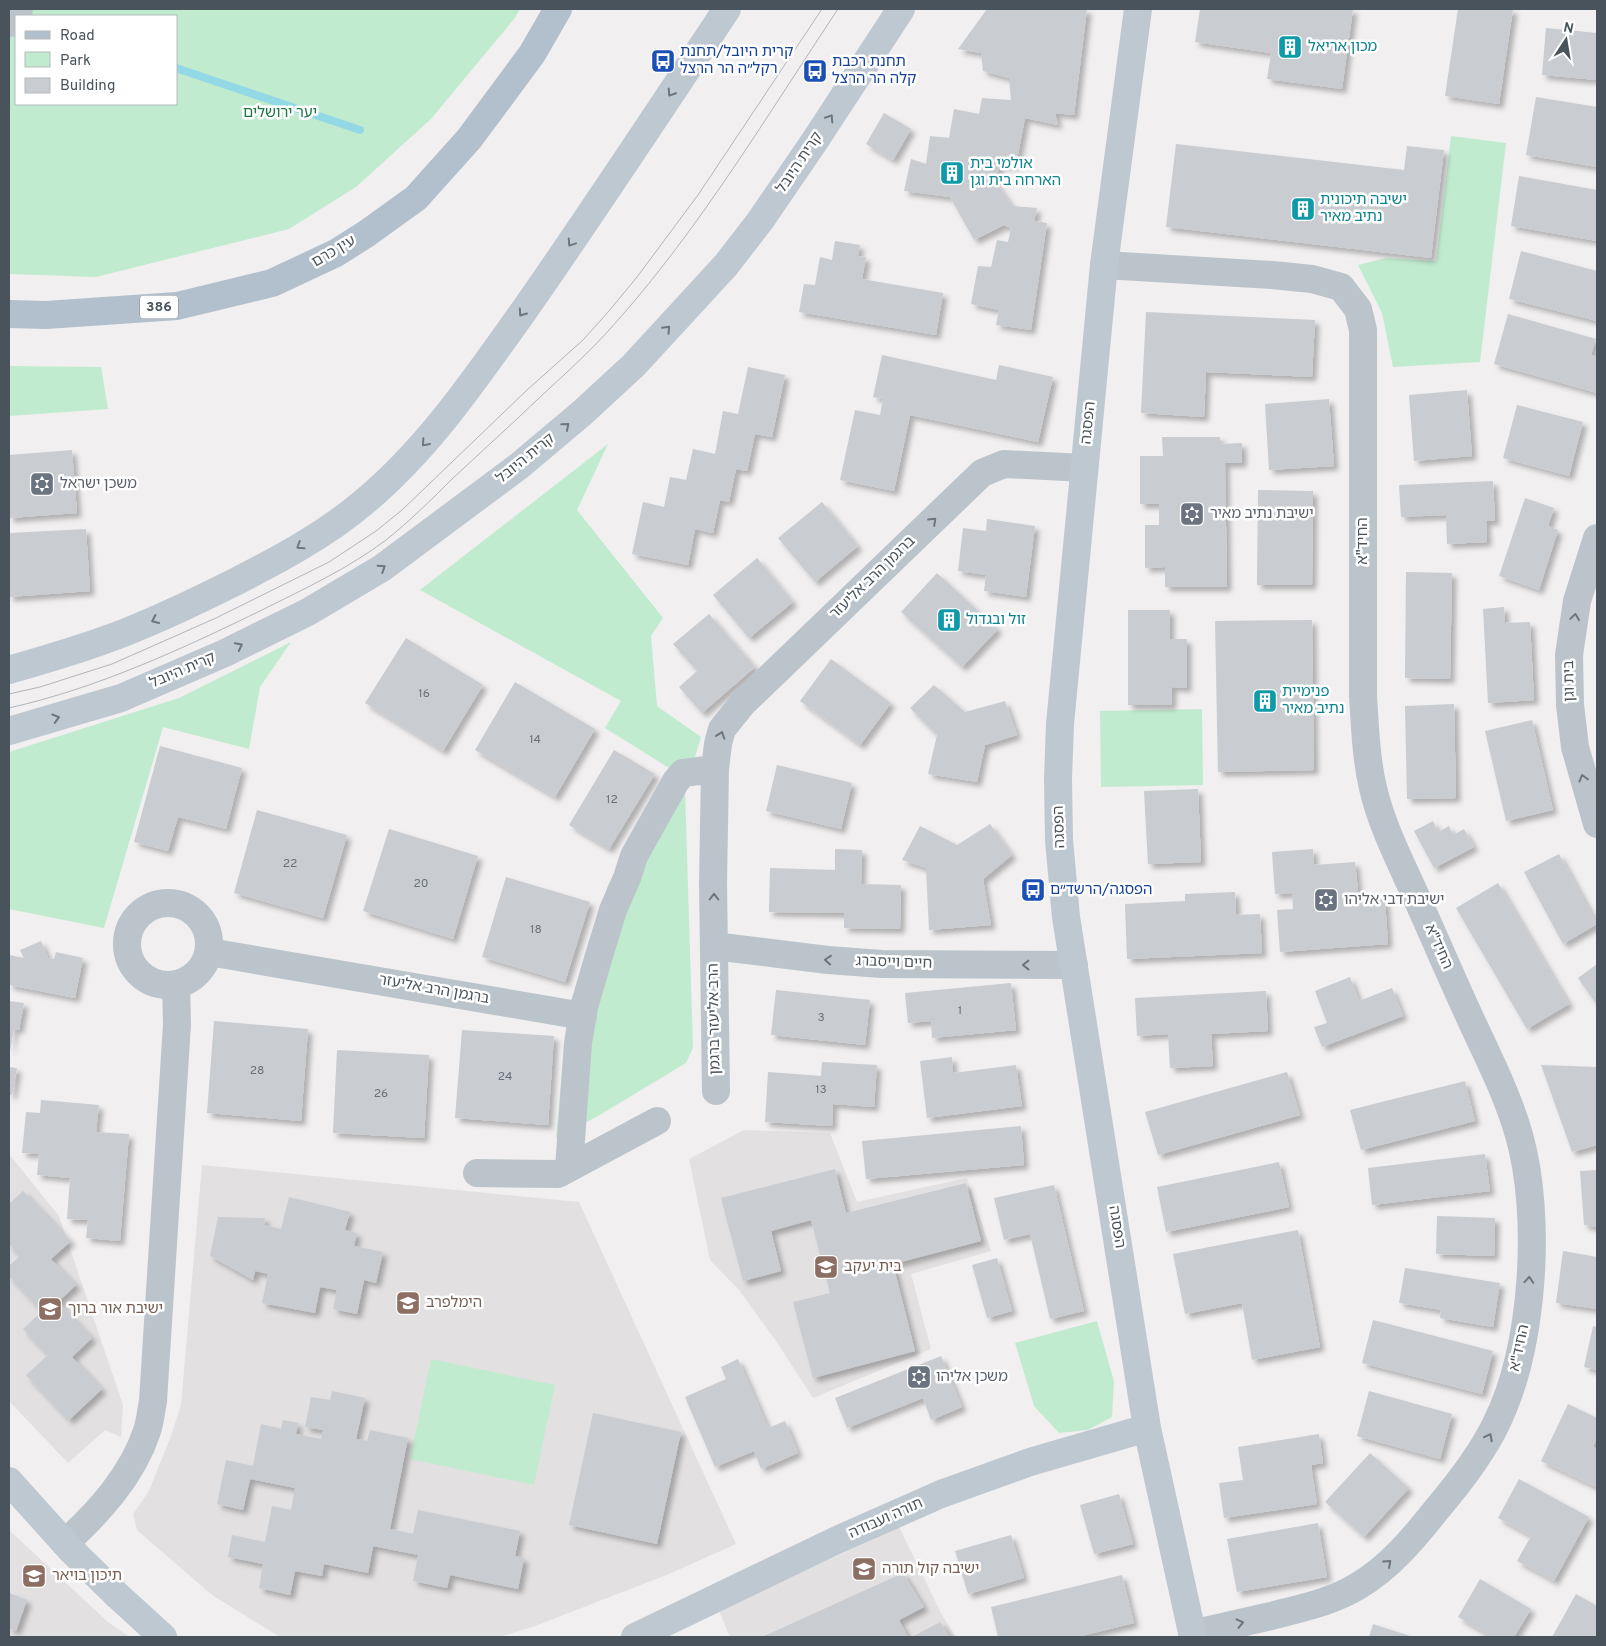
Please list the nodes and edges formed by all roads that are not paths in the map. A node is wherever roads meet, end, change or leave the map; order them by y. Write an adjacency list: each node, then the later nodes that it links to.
1 (19, 9): 6 (street)
2 (558, 9): 8 (main road, עין כרם / 386)
3 (727, 9): 11 (street, one-way to 11)
4 (901, 9): 12 (street, קרית היובל, one-way to 4)
5 (1138, 9): 7 (street, הפסגה)
6 (9, 23)
7 (1104, 265): 9 (street, הפסגה); 27 (street, החיד"א, one-way to 7)
8 (9, 314)
9 (1084, 468): 13 (street, ברגמן הרב אליעזר, one-way to 9); 17 (street, הפסגה)
10 (1597, 538): 14 (street, בית וגן, one-way to 10)
11 (9, 670)
12 (9, 731)
13 (716, 769): 15 (street, ברגמן הרב אליעזר, one-way to 13); 19 (street)
14 (1597, 824)
15 (714, 946): 17 (street, חיים וייסברג, one-way to 15); 20 (street, הרב אליעזר ברגמן)
16 (209, 952): 18 (street); 18 (street); 19 (street, ברגמן הרב אליעזר)
17 (1074, 965): 24 (street, הפסגה)
18 (176, 984): 26 (street)
19 (583, 1016): 22 (street)
20 (716, 1091)
21 (657, 1121): 22 (street)
22 (569, 1168): 23 (street)
23 (477, 1173)
24 (1147, 1428): 27 (street, הפסגה); 29 (street, תורה ועבודה)
25 (9, 1481): 26 (street)
26 (65, 1543): 28 (street)
27 (1193, 1636)
28 (163, 1637)
29 (635, 1637)

